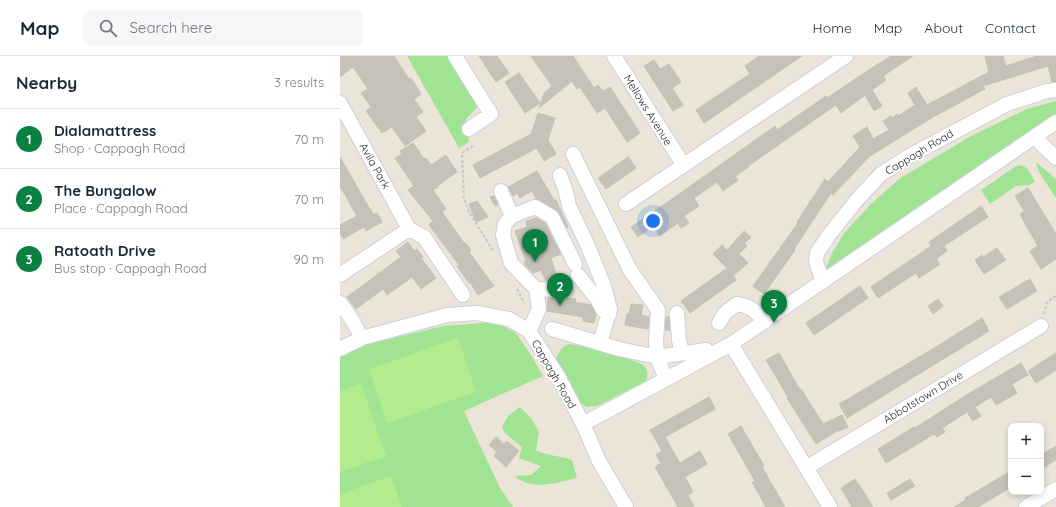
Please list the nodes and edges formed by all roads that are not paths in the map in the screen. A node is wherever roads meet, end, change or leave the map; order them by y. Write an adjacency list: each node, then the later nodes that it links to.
1 (455, 56): 7 (street)
2 (614, 56): 11 (street, Mellows Avenue)
3 (846, 56): 11 (street)
4 (1056, 90): 18 (street, Cappagh Road)
5 (340, 103): 16 (street, Avila Park)
6 (1056, 122): 8 (street)
7 (469, 129)
8 (1034, 137): 10 (street); 18 (street)
9 (573, 154): 36 (street)
10 (1056, 158)
11 (683, 164): 14 (street)
12 (560, 175): 24 (street)
13 (501, 191): 15 (street)
14 (626, 204)
15 (512, 216): 19 (street); 24 (street)
16 (409, 229): 17 (street); 21 (street, Avila Park)
17 (340, 275)
18 (823, 282): 25 (street)
19 (536, 289): 20 (street); 29 (street)
20 (566, 290)
21 (463, 295)
22 (340, 303): 30 (street)
23 (677, 313): 34 (street)
24 (609, 315): 31 (street)
25 (764, 322): 26 (street); 32 (street)
26 (719, 323)
27 (1041, 326): 39 (street, Abbotstown Drive)
28 (552, 329): 31 (street, Cappagh Road)
29 (529, 331): 30 (street, Cappagh Road); 38 (street, Cappagh Road)
30 (362, 338): 33 (street, Cappagh Road)
31 (600, 343): 36 (street, Cappagh Road)
32 (731, 344): 35 (street); 39 (street)
33 (340, 349)
34 (682, 354): 35 (street, Cappagh Road); 36 (street, Cappagh Road)
35 (709, 356): 37 (street)
36 (657, 357): 37 (street)
37 (666, 379): 38 (street)
38 (583, 424): 41 (street, Cappagh Road)
39 (806, 468): 42 (street)
40 (1056, 489): 43 (street)
41 (626, 507)
42 (830, 507)
43 (1026, 507)

